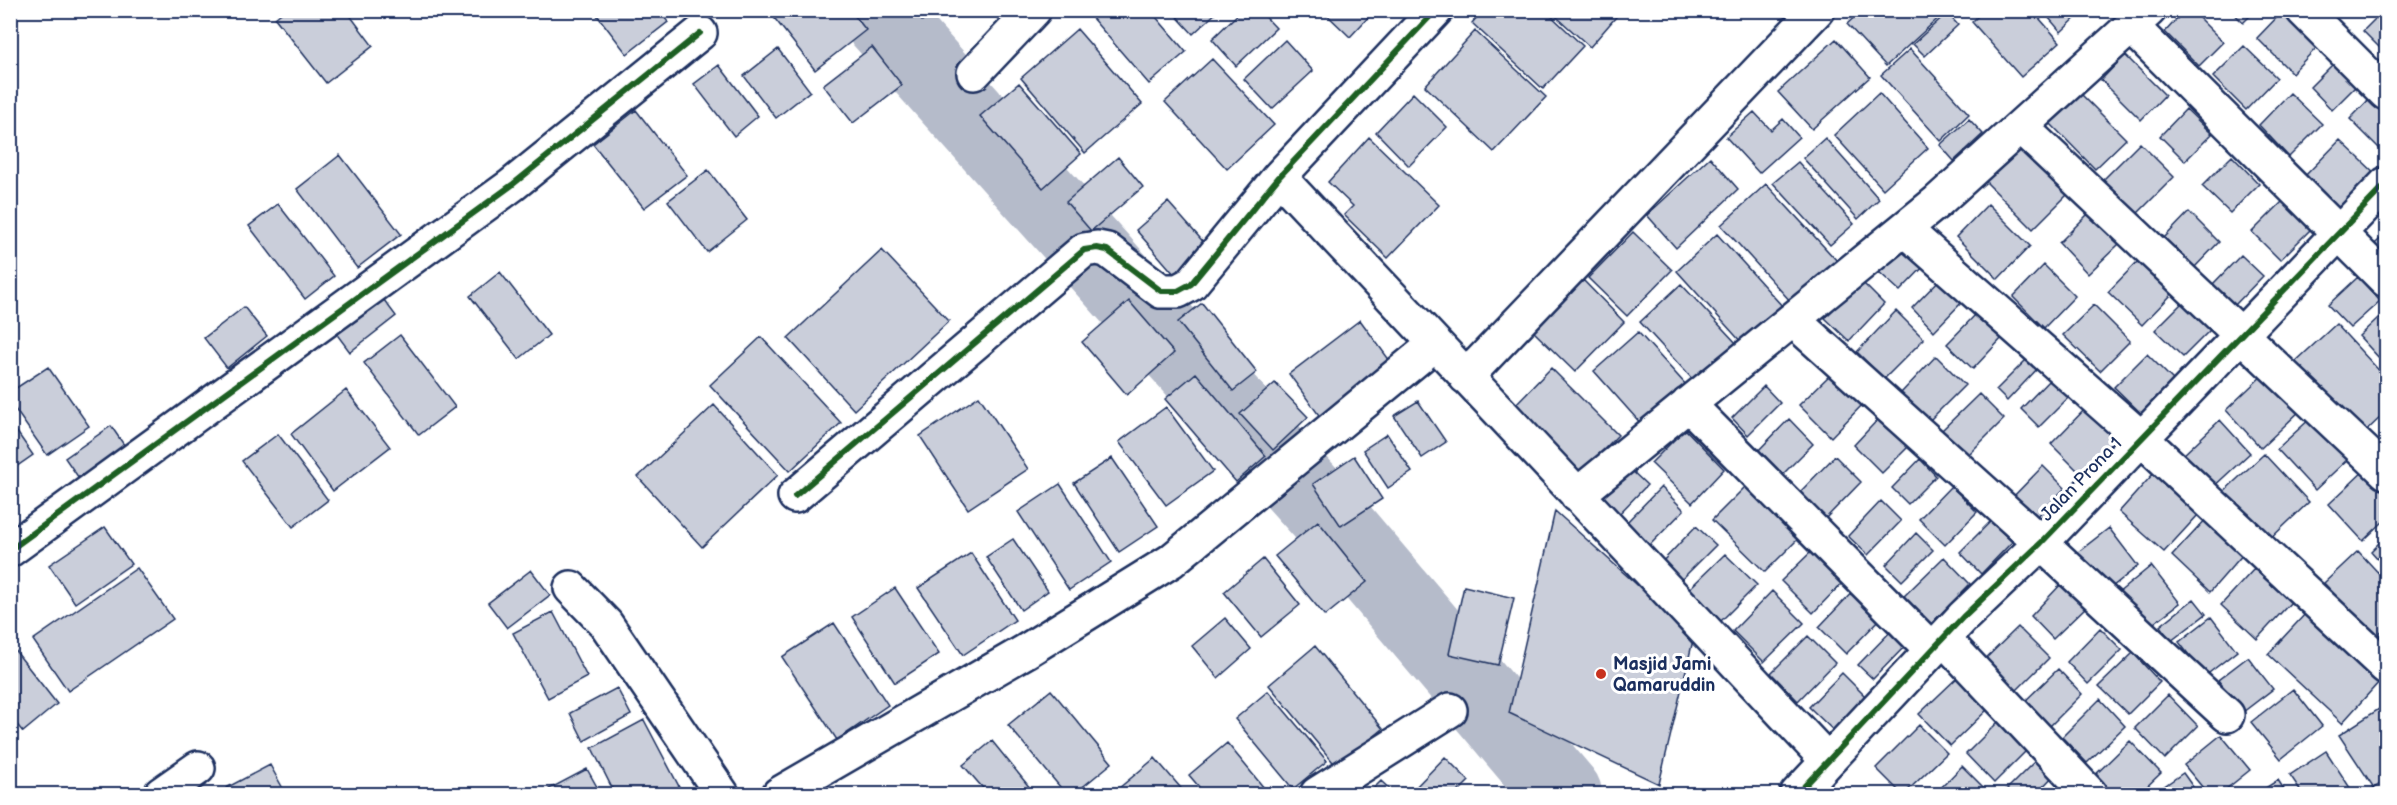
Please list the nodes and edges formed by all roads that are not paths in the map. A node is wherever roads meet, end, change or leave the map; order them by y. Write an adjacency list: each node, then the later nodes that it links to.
1 (1034, 10): 7 (street)
2 (1436, 10): 10 (street)
3 (1816, 10): 18 (street)
4 (2303, 10): 8 (street)
5 (2140, 18): 9 (street); 13 (street)
6 (700, 33): 25 (street)
7 (974, 74)
8 (2386, 93)
9 (2021, 127): 12 (street); 16 (street)
10 (1279, 177): 17 (street); 23 (street)
11 (2386, 184): 13 (street, Jalan Prona 1)
12 (1904, 229): 15 (street); 20 (street)
13 (2339, 234): 14 (street); 16 (street, Jalan Prona 1)
14 (2386, 280)
15 (1793, 320): 19 (street); 24 (street)
16 (2242, 336): 20 (street, Jalan Prona 1); 21 (street)
17 (1435, 344): 18 (street); 35 (street)
18 (1466, 377): 22 (street)
19 (1688, 404): 22 (street); 27 (street)
20 (2141, 438): 24 (street, Jalan Prona 1); 28 (street)
21 (2386, 472)
22 (1577, 495): 31 (street)
23 (795, 496)
24 (2041, 543): 27 (street, Jalan Prona 1); 30 (street)
25 (10, 550)
26 (571, 588): 34 (street)
27 (1938, 644): 31 (street, Jalan Prona 1); 38 (street)
28 (2386, 667)
29 (1450, 710): 36 (street)
30 (2227, 715)
31 (1828, 761): 37 (street, Jalan Prona 1)
32 (198, 768): 33 (street)
33 (161, 795)
34 (722, 795)
35 (779, 795)
36 (1317, 795)
37 (1797, 795)
38 (2090, 795)

